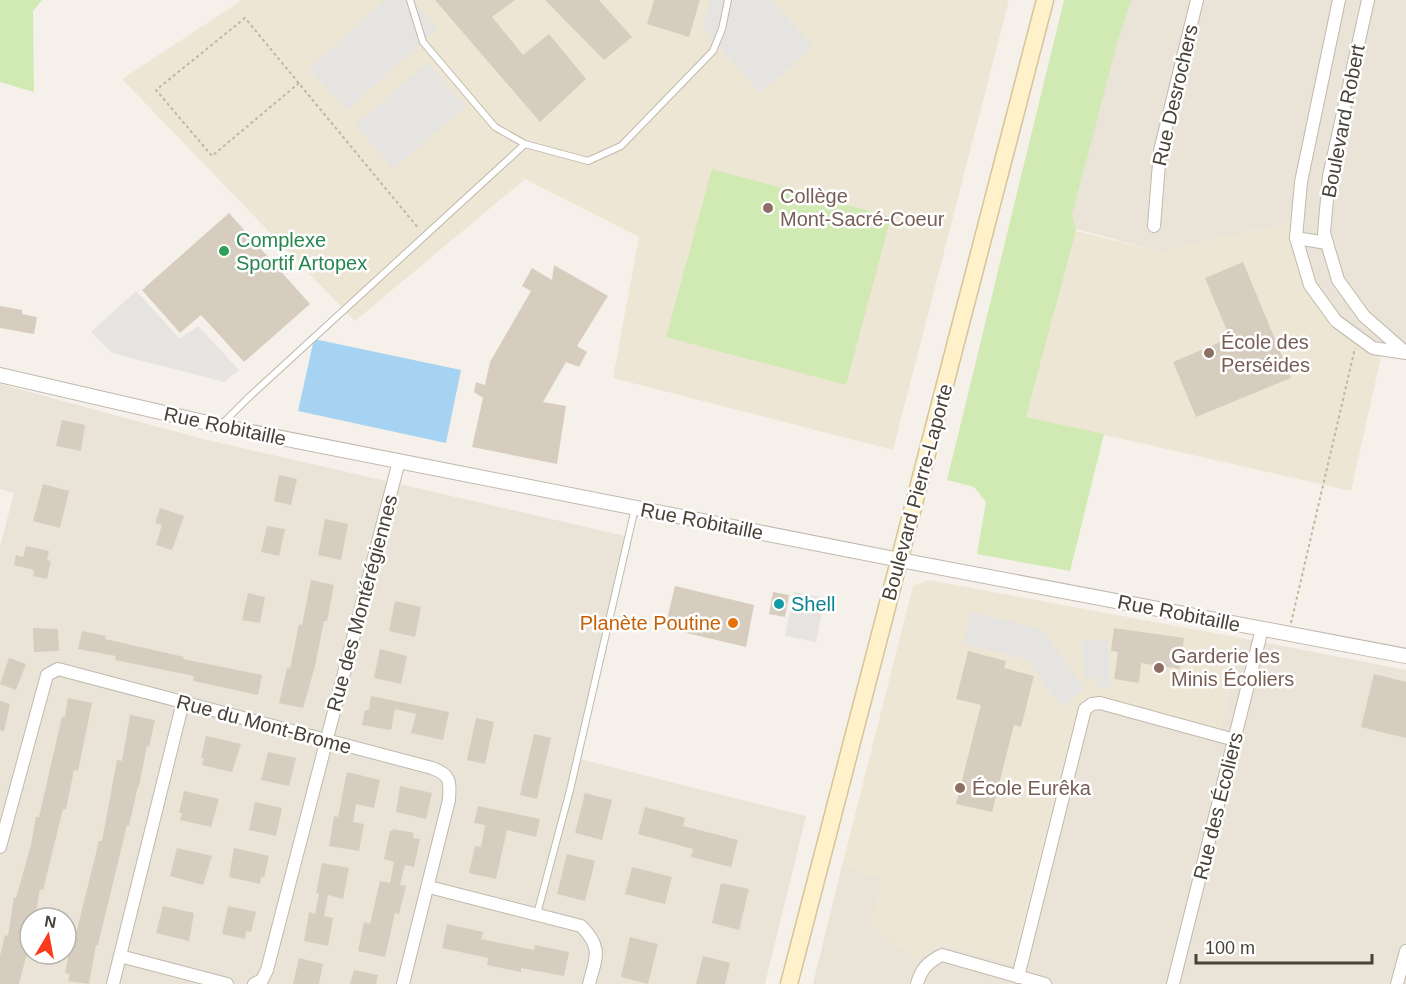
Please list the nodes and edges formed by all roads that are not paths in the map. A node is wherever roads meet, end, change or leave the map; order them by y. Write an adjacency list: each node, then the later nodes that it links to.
1 (410, 0): 7 (lane)
2 (728, 0): 7 (lane)
3 (1045, 0): 16 (main road, Boulevard Pierre-Laporte)
4 (1197, 0): 8 (street, Rue Desrochers)
5 (1340, 0): 9 (street, Boulevard Robert)
6 (1368, 0): 10 (street, Boulevard Robert)
7 (525, 144): 13 (lane)
8 (1154, 226)
9 (1296, 238): 10 (street); 11 (street, Boulevard Robert)
10 (1328, 243): 11 (street, Boulevard Robert)
11 (1406, 353)
12 (0, 375): 13 (street, Rue Robitaille)
13 (221, 426): 14 (street, Rue Robitaille)
14 (399, 461): 15 (street, Rue Robitaille); 20 (street, Rue des Montérégiennes)
15 (635, 508): 16 (street, Rue Robitaille); 24 (lane)
16 (900, 560): 17 (street, Rue Robitaille); 33 (main road, Boulevard Pierre-Laporte)
17 (1262, 628): 18 (street, Rue Robitaille); 21 (street, Rue des Écoliers)
18 (1406, 656)
19 (183, 702): 20 (street, Rue du Mont-Brome); 22 (street, Rue du Mont-Brome); 26 (street)
20 (326, 740): 23 (street, Rue du Mont-Brome); 30 (street, Rue des Montérégiennes)
21 (1234, 740): 27 (street); 36 (street, Rue des Écoliers)
22 (0, 847)
23 (429, 887): 24 (street); 31 (street, Rue du Mont-Brome)
24 (537, 914): 32 (street)
25 (1406, 951): 37 (street)
26 (120, 956): 28 (street); 29 (street)
27 (1018, 977): 34 (street); 35 (street)
28 (113, 984)
29 (227, 984)
30 (254, 984)
31 (403, 984)
32 (589, 984)
33 (789, 984)
34 (917, 984)
35 (1045, 984)
36 (1173, 984)
37 (1397, 984)

